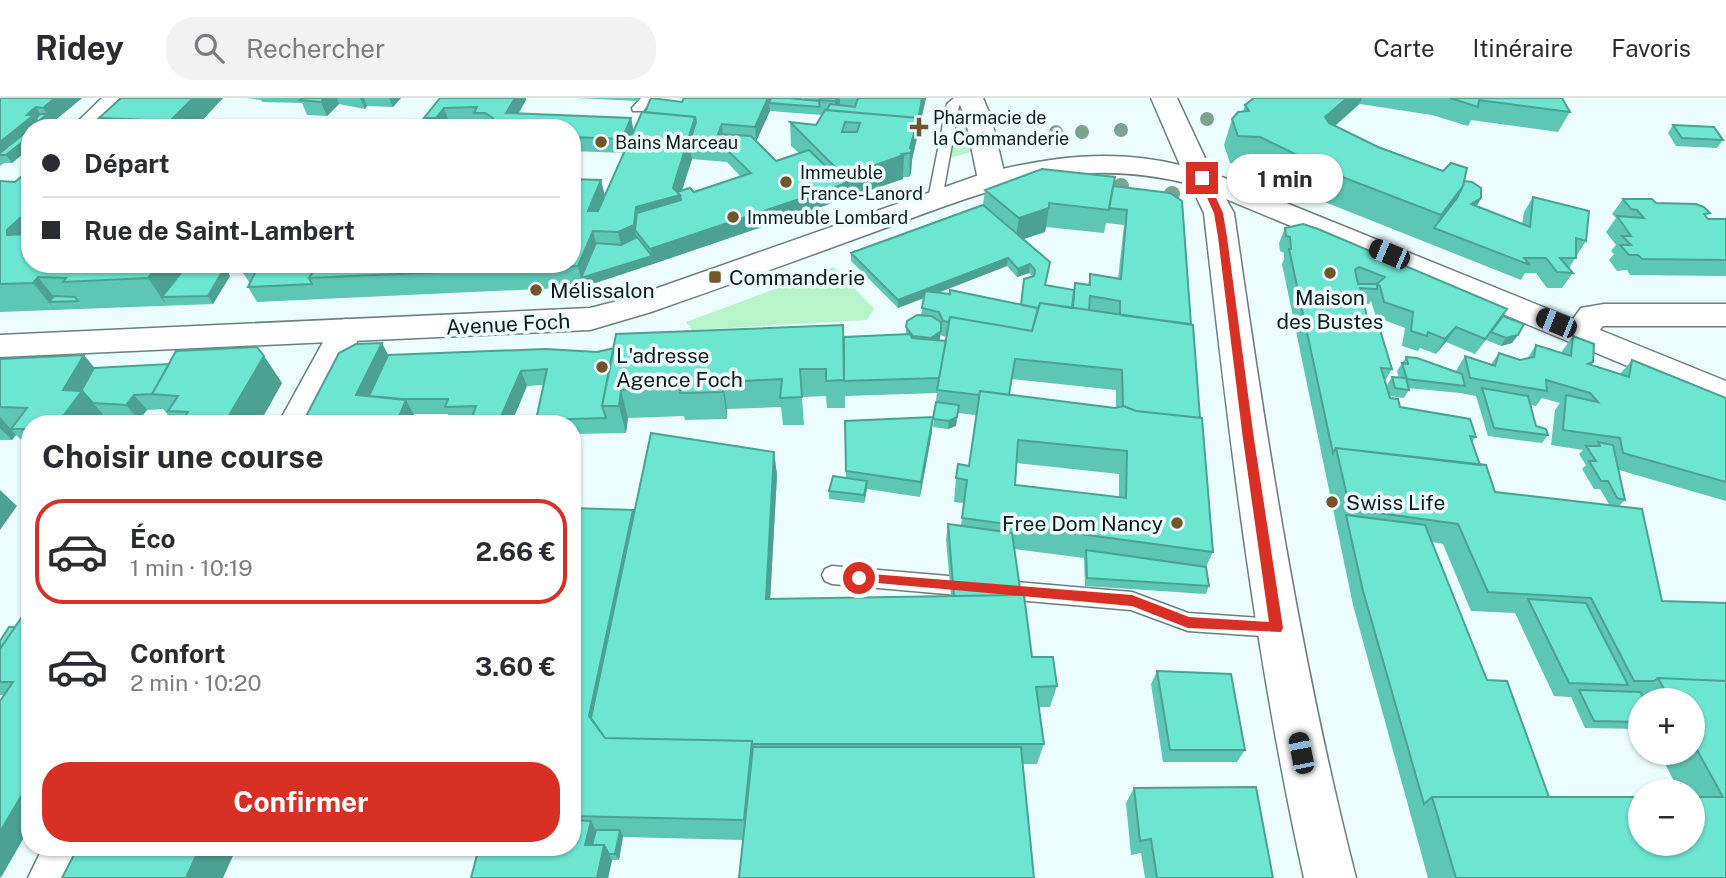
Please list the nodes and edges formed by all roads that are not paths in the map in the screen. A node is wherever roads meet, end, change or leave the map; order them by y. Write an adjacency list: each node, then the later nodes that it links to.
1 (117, 98): 5 (main road)
2 (963, 98): 8 (lane)
3 (970, 98): 7 (main road)
4 (1164, 98): 6 (main road)
5 (94, 119)
6 (1202, 178): 7 (main road, Avenue Foch); 11 (main road, Avenue Foch); 16 (main road)
7 (992, 180): 8 (main road, Avenue Foch)
8 (935, 199): 10 (main road, Avenue Foch)
9 (1726, 315): 11 (main road)
10 (346, 330): 12 (main road, Avenue Foch); 14 (main road)
11 (1580, 333): 13 (main road, Avenue Foch)
12 (0, 346)
13 (1726, 395)
14 (301, 415)
15 (832, 575): 16 (lane)
16 (1277, 628): 19 (main road)
17 (66, 856): 18 (main road)
18 (54, 878)
19 (1330, 878)

